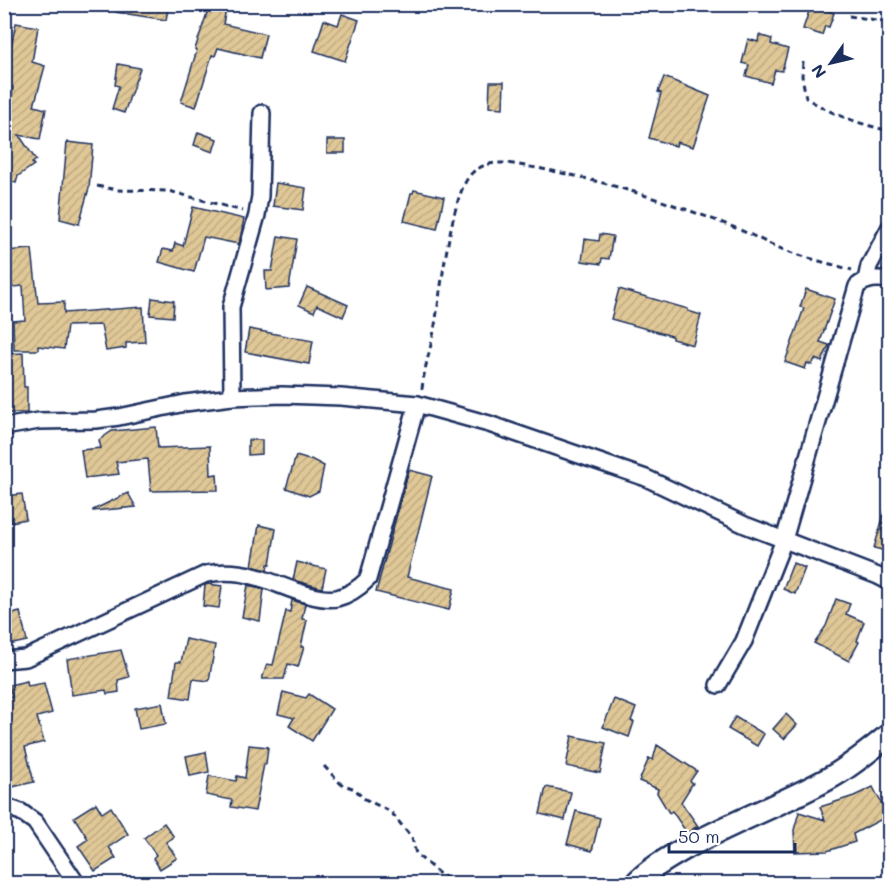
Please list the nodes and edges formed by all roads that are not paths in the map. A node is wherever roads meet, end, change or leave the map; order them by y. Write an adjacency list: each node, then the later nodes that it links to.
1 (261, 113): 5 (street)
2 (890, 227): 4 (street)
3 (890, 280): 4 (street)
4 (864, 281): 8 (street)
5 (232, 397): 6 (street); 7 (street)
6 (419, 405): 8 (street); 10 (street)
7 (4, 427)
8 (784, 540): 9 (street); 11 (street)
9 (890, 582)
10 (4, 660)
11 (718, 685)
12 (890, 734): 15 (street)
13 (4, 806): 14 (street)
14 (78, 884)
15 (635, 884)

